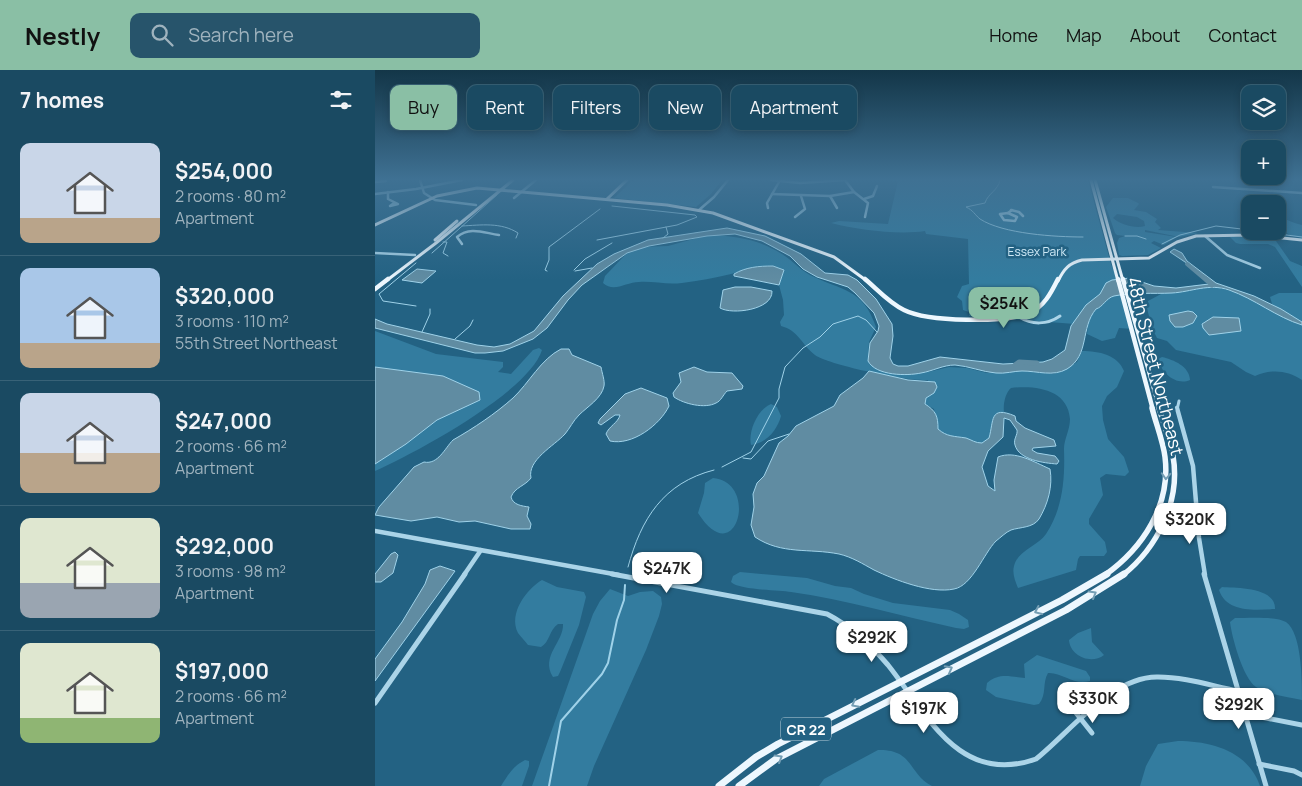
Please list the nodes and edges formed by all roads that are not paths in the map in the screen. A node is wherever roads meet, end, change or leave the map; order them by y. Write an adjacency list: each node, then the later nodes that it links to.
1 (398, 213): 13 (main road)
2 (467, 213): 16 (main road)
3 (470, 213): 16 (main road)
4 (713, 213): 28 (main road)
5 (799, 213): 11 (street)
6 (866, 213): 12 (street)
7 (1002, 213): 8 (street)
8 (1013, 213)
9 (1100, 213): 21 (main road, CR 22)
10 (1105, 213): 22 (main road, CR 22)
11 (795, 217)
12 (865, 217)
13 (375, 225)
14 (499, 235): 18 (street)
15 (1205, 236): 17 (main road); 22 (main road); 23 (street)
16 (441, 237): 20 (main road); 25 (main road)
17 (1302, 240)
18 (462, 244)
19 (375, 253): 20 (street)
20 (415, 255): 25 (main road)
21 (1112, 259): 22 (main road); 24 (main road, CR 22); 28 (main road)
22 (1118, 259): 24 (main road, CR 22)
23 (1260, 268)
24 (1119, 273): 26 (main road, CR 22)
25 (375, 287)
26 (1129, 310): 32 (main road, 48th Street Northeast / CR 22, one-way to 32); 34 (main road, 48th Street Northeast / CR 22, one-way to 26)
27 (1060, 316): 28 (street)
28 (1019, 317)
29 (1179, 401): 33 (street)
30 (375, 531): 31 (street)
31 (481, 550): 32 (street); 35 (street)
32 (899, 682): 34 (street); 43 (main road, 48th Street Northeast / CR 22, one-way to 43)
33 (1238, 691): 37 (street); 38 (street)
34 (906, 692): 38 (street); 44 (main road, 48th Street Northeast / CR 22, one-way to 34)
35 (375, 703)
36 (1069, 704): 38 (street)
37 (1245, 714): 39 (street); 41 (street)
38 (1082, 720): 40 (street)
39 (1302, 724)
40 (1093, 733)
41 (1259, 764): 42 (street); 45 (street)
42 (1302, 774)
43 (719, 786)
44 (739, 786)
45 (1266, 786)

